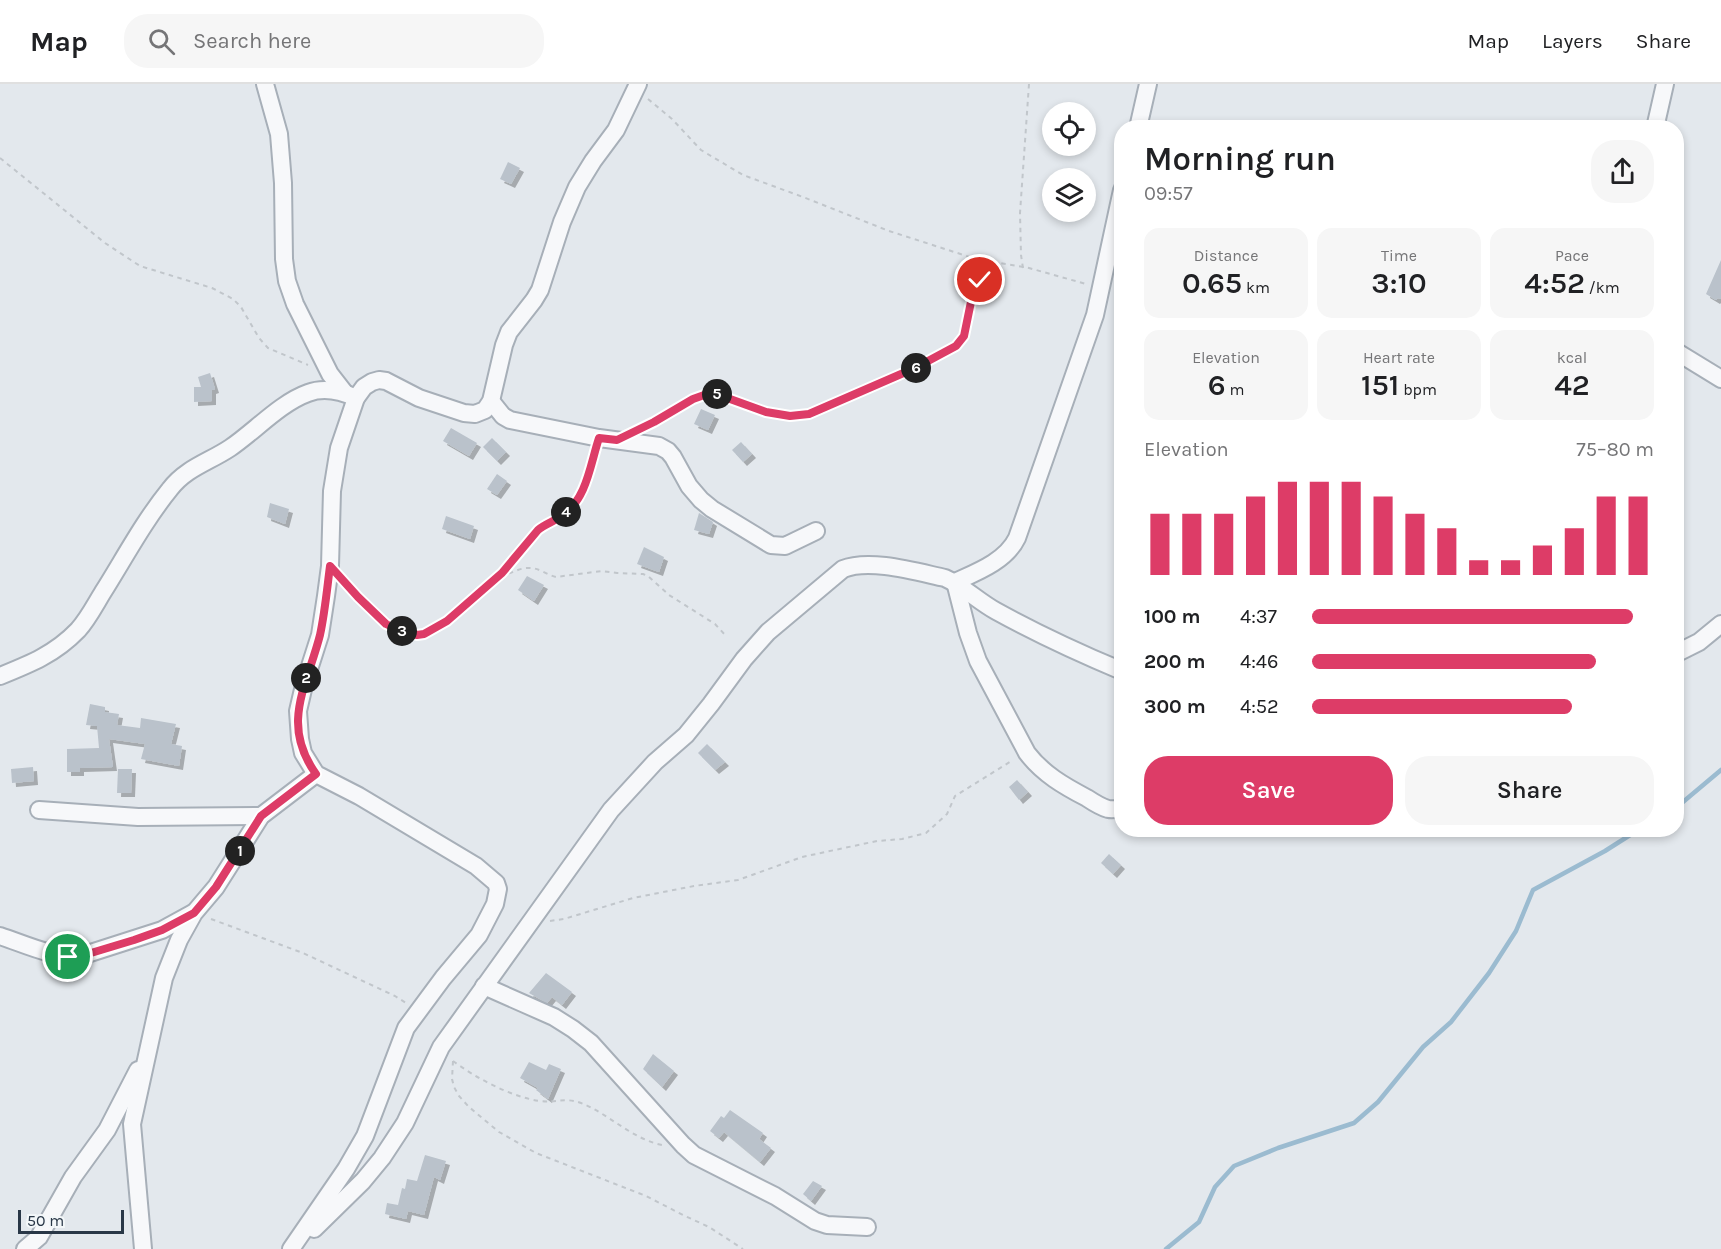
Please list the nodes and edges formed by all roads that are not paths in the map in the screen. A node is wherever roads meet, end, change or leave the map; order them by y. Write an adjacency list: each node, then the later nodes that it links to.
1 (265, 84): 10 (street)
2 (1148, 84): 5 (street)
3 (1665, 84): 6 (street)
4 (641, 90): 11 (street)
5 (1139, 120)
6 (1657, 120)
7 (1114, 226): 13 (street)
8 (1684, 355): 9 (street)
9 (1721, 379)
10 (350, 395): 11 (street); 17 (street); 18 (street)
11 (491, 401): 12 (street)
12 (816, 531)
13 (955, 582): 16 (street); 19 (street); 24 (street)
14 (1721, 624): 15 (street)
15 (1684, 650)
16 (1114, 668)
17 (0, 676)
18 (316, 774): 21 (street); 29 (street)
19 (1114, 809)
20 (39, 810): 21 (street)
21 (261, 816): 22 (street)
22 (194, 913): 23 (street); 25 (street)
23 (0, 936)
24 (484, 986): 26 (street); 29 (street)
25 (148, 1051): 27 (street); 28 (street)
26 (867, 1227)
27 (26, 1249)
28 (143, 1249)
29 (292, 1249)

